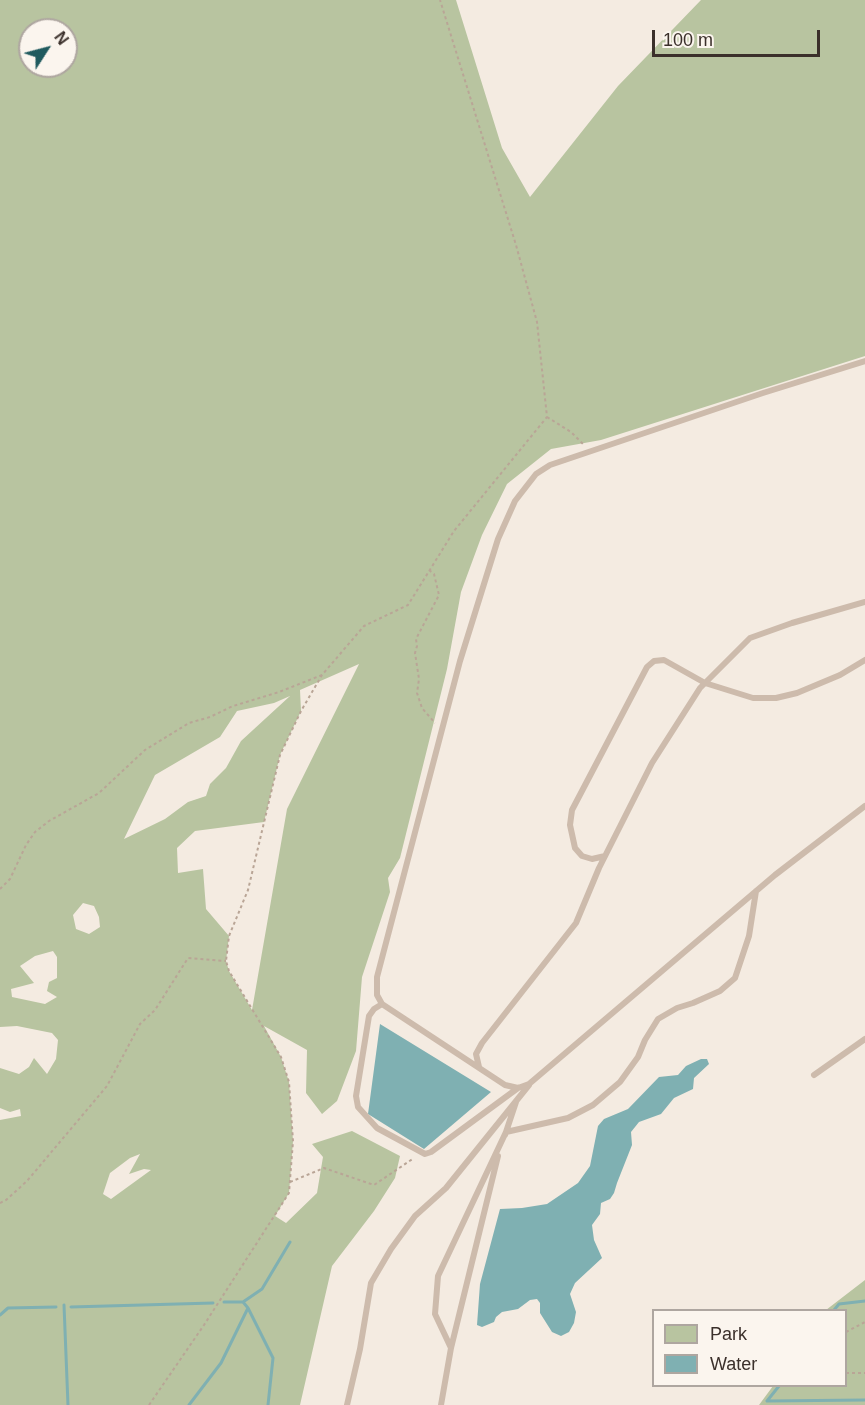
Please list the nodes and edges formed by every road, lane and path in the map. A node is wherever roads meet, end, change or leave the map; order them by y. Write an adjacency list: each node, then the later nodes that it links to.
1 (440, 0): 3 (path)
2 (865, 361): 4 (lane)
3 (547, 417): 4 (path); 5 (path)
4 (590, 450): 10 (lane)
5 (429, 570): 8 (path); 10 (path)
6 (865, 602): 9 (lane)
7 (865, 660): 9 (lane)
8 (322, 675): 13 (path); 15 (path)
9 (705, 683): 12 (lane); 12 (lane)
10 (441, 730): 16 (lane)
11 (865, 806): 14 (lane)
12 (605, 856): 18 (lane)
13 (0, 889)
14 (756, 891): 20 (lane); 23 (lane)
15 (226, 961): 25 (path); 26 (path)
16 (382, 1004): 18 (lane); 24 (lane)
17 (865, 1039): 19 (lane)
18 (479, 1067): 21 (lane)
19 (814, 1075)
20 (529, 1084): 21 (lane); 22 (lane)
21 (518, 1088): 24 (lane)
22 (517, 1098): 23 (lane); 33 (lane)
23 (506, 1132): 29 (lane); 29 (lane)
24 (422, 1153): 25 (path)
25 (290, 1182): 32 (path)
26 (0, 1203)
27 (865, 1322): 28 (path)
28 (847, 1331)
29 (451, 1348): 34 (lane)
30 (847, 1373): 31 (path)
31 (865, 1373)
32 (149, 1405)
33 (347, 1405)
34 (441, 1405)

